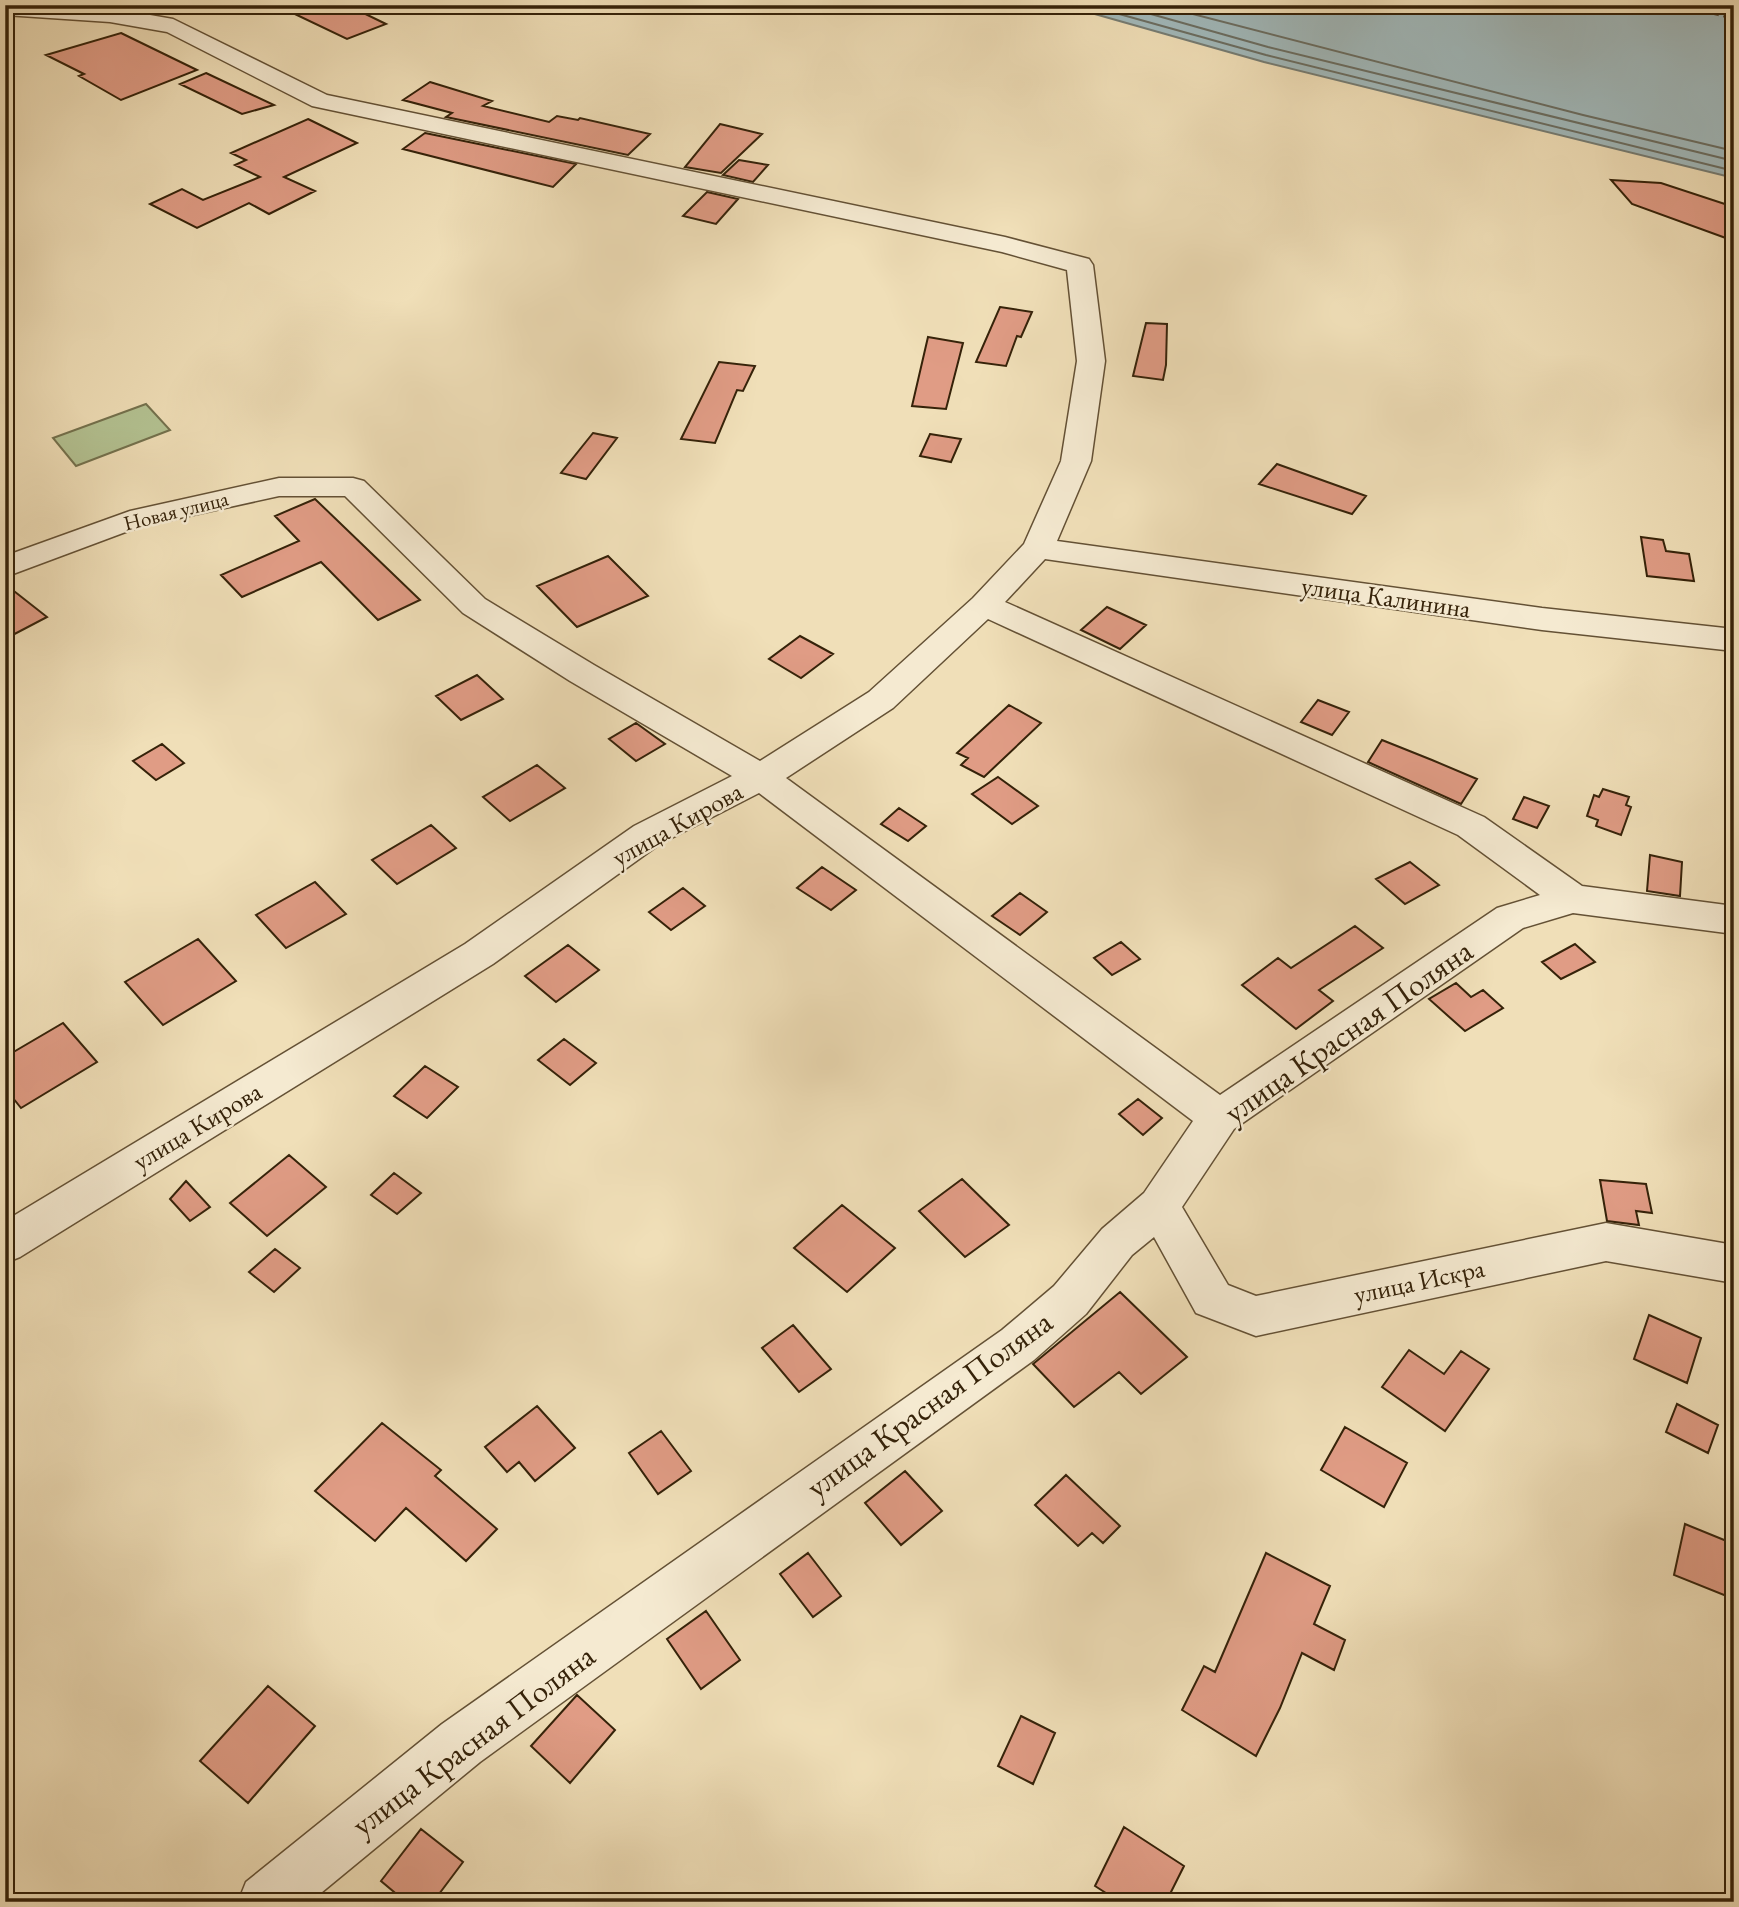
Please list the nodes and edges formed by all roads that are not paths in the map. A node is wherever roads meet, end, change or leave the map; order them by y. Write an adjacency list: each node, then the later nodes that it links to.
1 (5, 8): 2 (street, улица Кирова)
2 (1038, 548): 4 (street, улица Кирова); 5 (street, улица Калинина)
3 (5, 567): 6 (street, Новая улица)
4 (984, 605): 6 (street, улица Кирова); 7 (street)
5 (1734, 640)
6 (761, 777): 9 (street); 11 (street, улица Кирова)
7 (1573, 899): 8 (street); 9 (street, улица Красная Поляна)
8 (1734, 920)
9 (1219, 1117): 10 (street, улица Красная Поляна)
10 (1159, 1206): 12 (street, улица Искра); 13 (street, улица Красная Поляна)
11 (5, 1244)
12 (1734, 1264)
13 (265, 1902)

